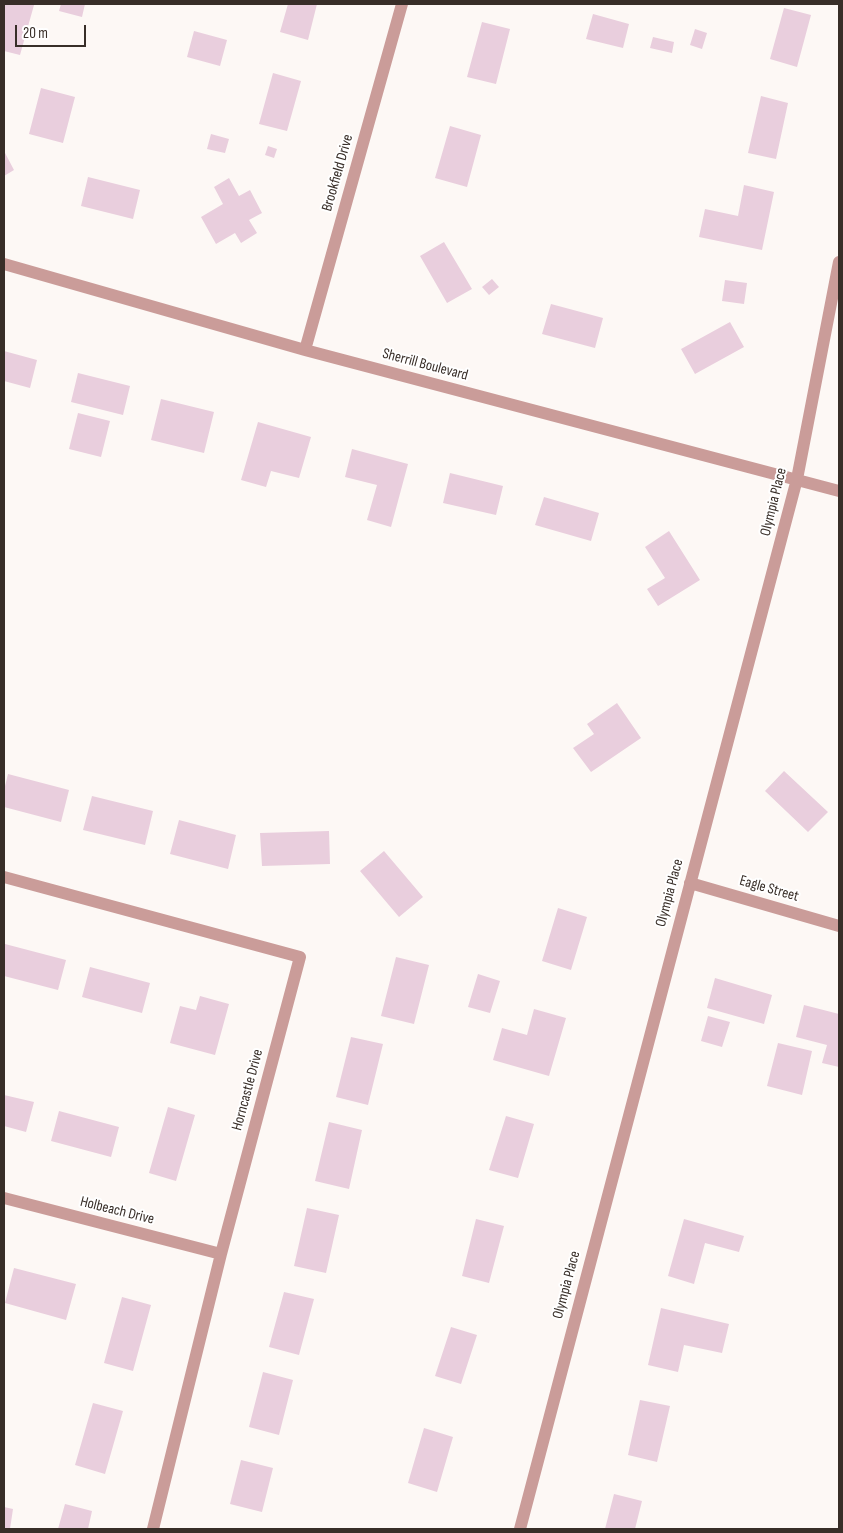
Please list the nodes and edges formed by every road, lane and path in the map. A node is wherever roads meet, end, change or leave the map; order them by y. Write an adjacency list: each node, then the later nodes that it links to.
1 (402, 4): 4 (street, Brookfield Drive)
2 (839, 262): 5 (street, Olympia Place)
3 (4, 264): 4 (street, Sherrill Boulevard)
4 (305, 350): 5 (street, Sherrill Boulevard)
5 (797, 479): 6 (street, Sherrill Boulevard); 8 (street, Olympia Place)
6 (839, 491)
7 (4, 877): 11 (street, Horncastle Drive)
8 (690, 883): 9 (street, Eagle Street); 13 (street, Olympia Place)
9 (839, 926)
10 (4, 1198): 11 (street, Holbeach Drive)
11 (221, 1254): 12 (street, Horncastle Drive)
12 (152, 1529)
13 (520, 1529)

